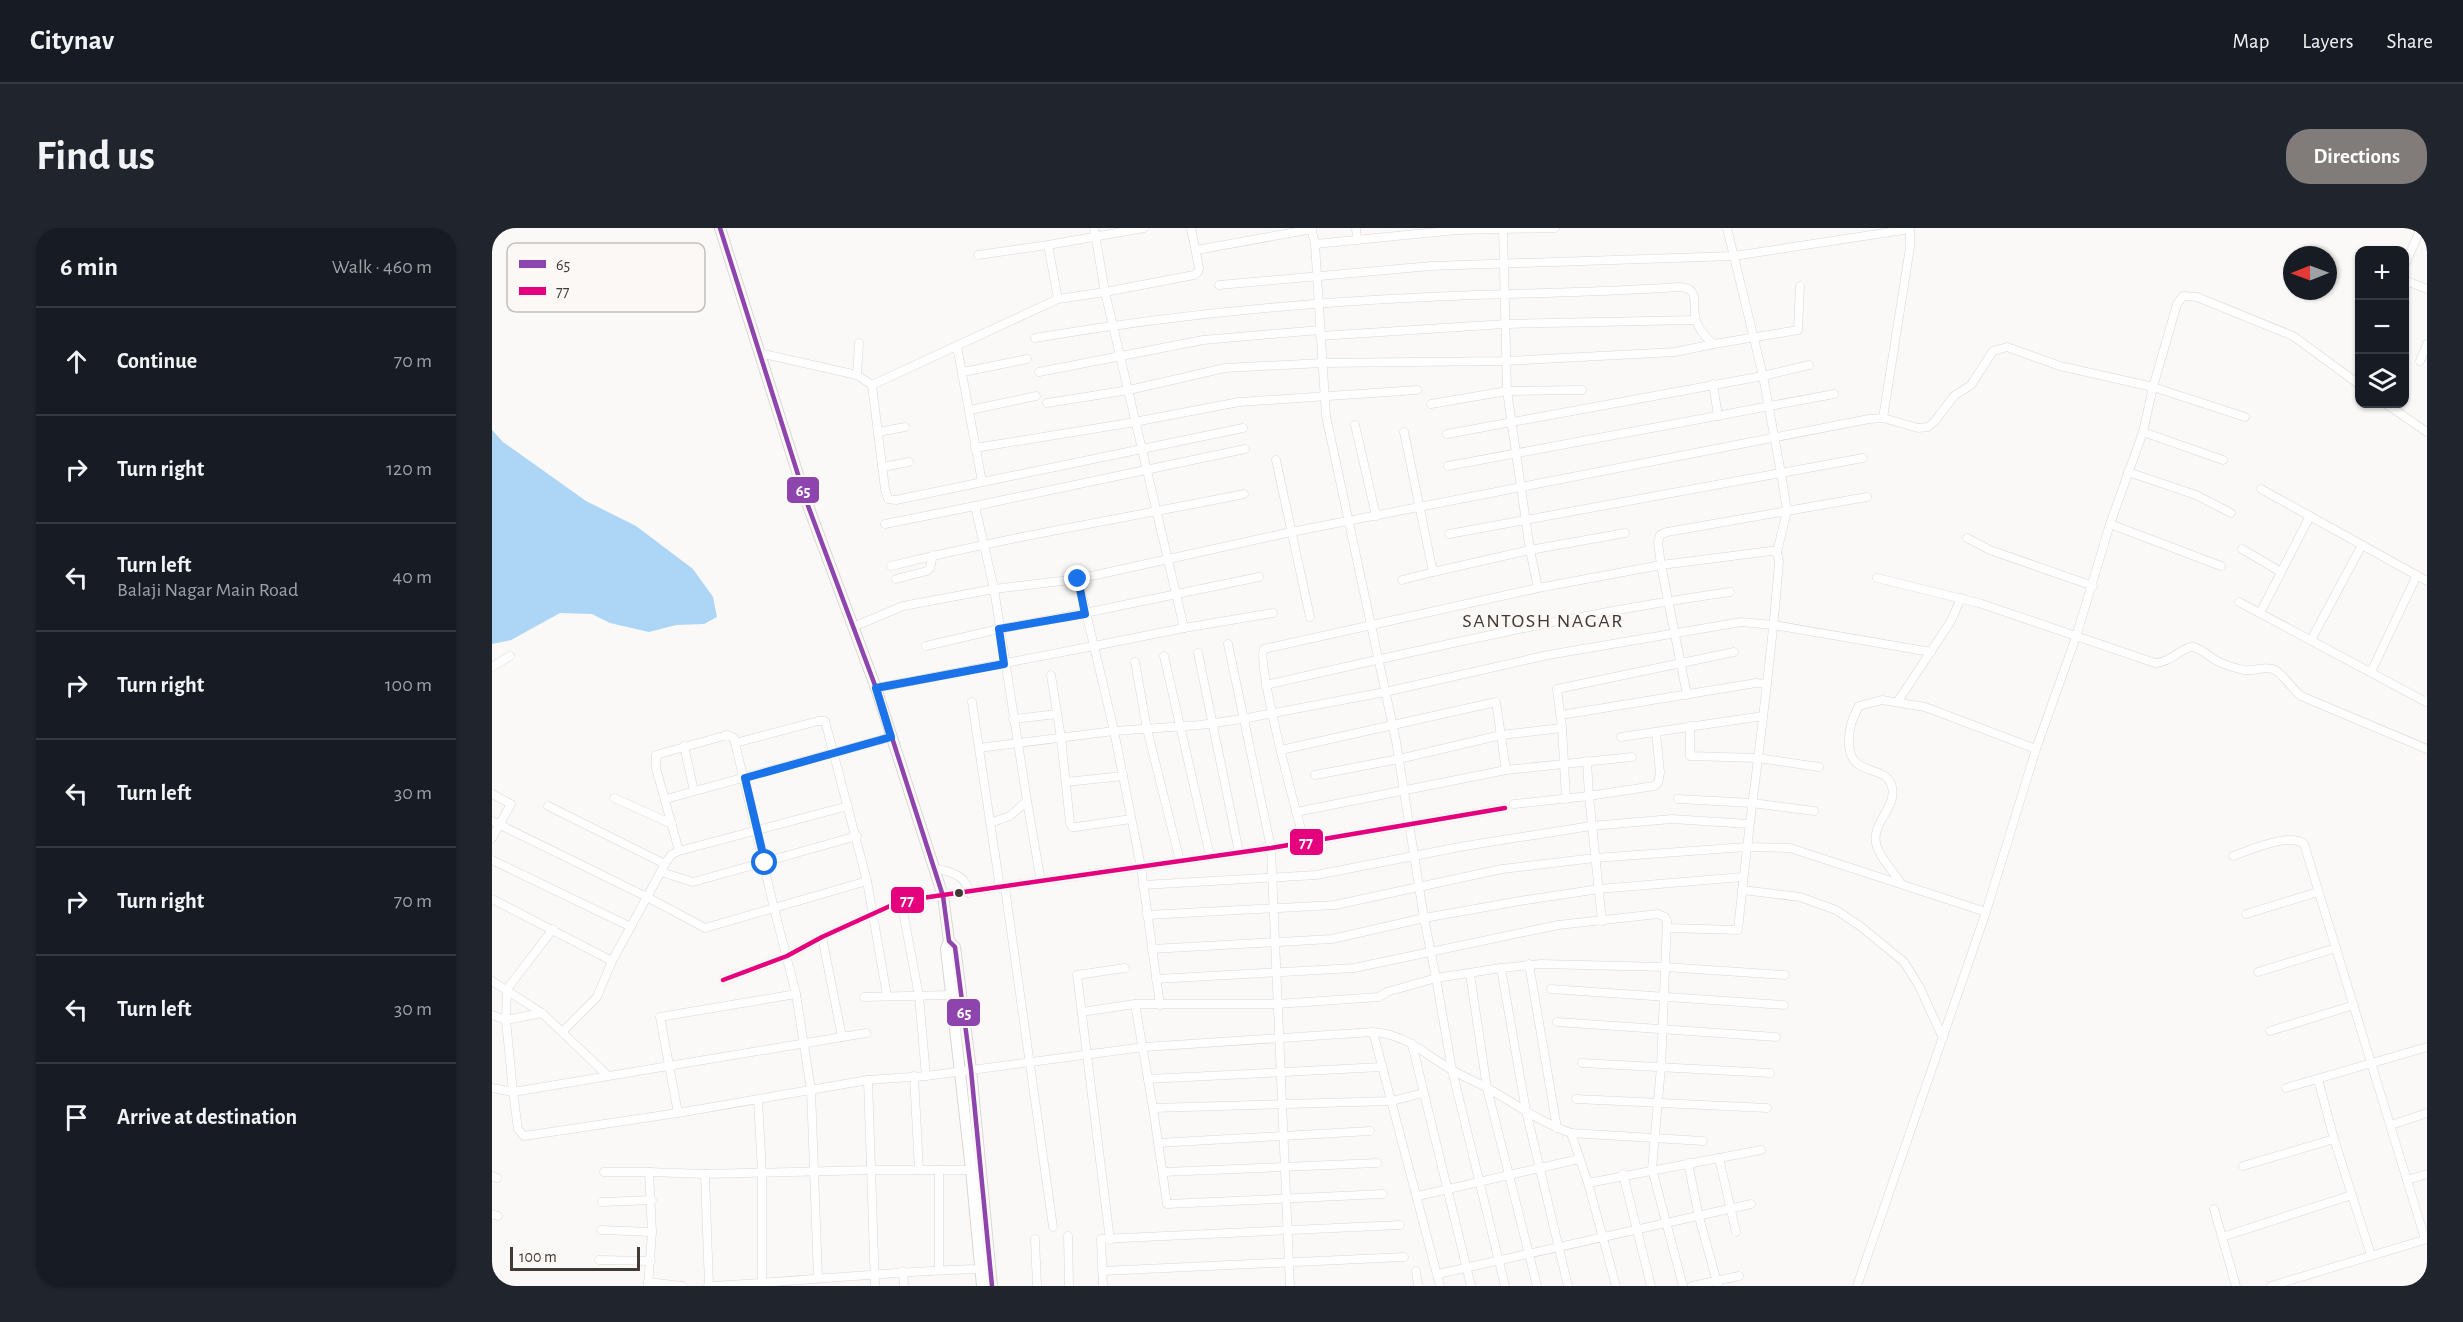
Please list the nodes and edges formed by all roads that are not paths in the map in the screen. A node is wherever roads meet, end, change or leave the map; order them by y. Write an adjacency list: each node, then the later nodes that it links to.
1 (720, 228): 38 (street)
2 (1144, 228): 10 (street)
3 (1191, 228): 14 (street)
4 (1356, 228): 11 (street)
5 (1555, 228): 9 (street)
6 (1728, 228): 16 (street)
7 (2421, 228): 17 (street)
8 (1312, 229): 12 (street); 14 (street)
9 (1503, 229): 11 (street); 18 (street)
10 (1094, 232): 13 (street); 24 (street)
11 (1357, 240): 12 (street)
12 (1315, 244): 19 (street)
13 (1048, 245): 15 (street); 26 (street)
14 (1197, 250): 24 (street)
15 (978, 255)
16 (1734, 256): 18 (street); 32 (street); 67 (street)
17 (2409, 256)
18 (1505, 265): 19 (street); 25 (street)
19 (1316, 276): 21 (street); 27 (street)
20 (2409, 282): 23 (street)
21 (1219, 285)
22 (1800, 286): 32 (street)
23 (2427, 289)
24 (1106, 292): 26 (street); 29 (street)
25 (1504, 294): 27 (street); 28 (street); 30 (street)
26 (1058, 299): 37 (street)
27 (1318, 304): 29 (street); 31 (street)
28 (1695, 320): 30 (street); 35 (street)
29 (1113, 324): 33 (street); 39 (street)
30 (1505, 324): 31 (street); 41 (street)
31 (1320, 333): 39 (street); 43 (street)
32 (1754, 337): 35 (street); 48 (street)
33 (1035, 338)
34 (859, 343): 47 (street)
35 (1714, 344): 41 (street)
36 (2427, 344): 42 (street)
37 (957, 346): 45 (street); 51 (street)
38 (759, 353): 47 (street); 145 (street)
39 (1120, 356): 46 (street); 53 (street)
40 (1027, 359): 45 (street)
41 (1506, 361): 43 (street); 56 (street)
42 (2420, 361)
43 (1322, 363): 53 (street); 59 (street)
44 (1809, 365): 48 (street)
45 (963, 372): 64 (street)
46 (1039, 372)
47 (857, 375): 51 (street)
48 (1763, 376): 50 (street); 62 (street)
49 (2355, 381): 52 (street)
50 (1713, 384): 65 (street); 68 (street)
51 (872, 385): 73 (street)
52 (2153, 387): 66 (street); 67 (street); 75 (street)
53 (1129, 390): 60 (street); 69 (street)
54 (1417, 390): 59 (street)
55 (1582, 390): 56 (street)
56 (1507, 391): 61 (street); 68 (street)
57 (1834, 393): 62 (street)
58 (1036, 396): 64 (street)
59 (1324, 396): 69 (street); 105 (street)
60 (1047, 403)
61 (1431, 404)
62 (1769, 406): 65 (street); 78 (street)
63 (2392, 408): 76 (street)
64 (970, 410): 79 (street)
65 (1718, 416): 82 (street)
66 (2245, 417)
67 (1882, 418): 78 (street)
68 (1511, 421): 77 (street); 82 (street)
69 (1136, 422): 79 (street); 80 (street)
70 (1355, 424): 102 (street)
71 (905, 427): 73 (street)
72 (1243, 428): 80 (street)
73 (878, 432): 88 (street)
74 (1404, 432): 98 (street)
75 (2143, 432): 85 (street); 90 (street)
76 (2427, 432)
77 (1447, 434)
78 (1775, 439): 91 (street); 93 (street)
79 (975, 448): 92 (street)
80 (1142, 448): 89 (street); 92 (street)
81 (1245, 450): 89 (street)
82 (1516, 454): 87 (street); 93 (street)
83 (1863, 458): 91 (street)
84 (1276, 460): 108 (street)
85 (2223, 460)
86 (909, 462): 88 (street)
87 (1448, 466)
88 (882, 467): 92 (street)
89 (1147, 469): 97 (street); 100 (street)
90 (2128, 472): 101 (street); 107 (street)
91 (1781, 473): 99 (street); 104 (street)
92 (981, 482)
93 (1521, 488): 98 (street); 104 (street)
94 (2261, 489): 103 (street)
95 (1244, 494): 100 (street)
96 (1867, 497): 99 (street)
97 (975, 506): 106 (street); 112 (street)
98 (1421, 507): 102 (street); 122 (street)
99 (1787, 511): 116 (street); 119 (street)
100 (1157, 512): 112 (street); 118 (street)
101 (2231, 513)
102 (1376, 516): 105 (street)
103 (2310, 516): 113 (street); 123 (street)
104 (1525, 519): 110 (street); 115 (street)
105 (1348, 522): 108 (street); 143 (street)
106 (885, 524)
107 (2110, 524): 121 (street); 131 (street)
108 (1291, 532): 118 (street); 142 (street)
109 (1625, 533): 115 (street)
110 (1449, 534)
111 (1967, 538): 131 (street)
112 (982, 543): 117 (street); 133 (street)
113 (2362, 545): 124 (street); 150 (street)
114 (2242, 549): 123 (street)
115 (1530, 550): 122 (street); 132 (street)
116 (1777, 552): 119 (street); 144 (street)
117 (933, 555): 120 (street); 127 (street)
118 (1168, 557): 128 (street); 135 (street)
119 (1661, 565): 132 (street); 137 (street)
120 (891, 566)
121 (2221, 566)
122 (1433, 572): 129 (street)
123 (2281, 572): 139 (street)
124 (2417, 575): 130 (street); 164 (street)
125 (1259, 577): 135 (street)
126 (1877, 578): 136 (street)
127 (896, 579)
128 (1078, 579): 133 (street); 140 (street)
129 (1402, 580)
130 (2427, 581)
131 (2093, 585): 149 (street)
132 (1538, 588): 143 (street)
133 (994, 589): 145 (street); 147 (street)
134 (1730, 592): 137 (street)
135 (1176, 594): 140 (street); 146 (street)
136 (1961, 598): 149 (street); 155 (street)
137 (1668, 601): 148 (street); 159 (street)
138 (2239, 602): 139 (street)
139 (2260, 613): 150 (street)
140 (1085, 614): 147 (street); 153 (street)
141 (1273, 614): 146 (street)
142 (1311, 617)
143 (1371, 626): 159 (street); 167 (street)
144 (1774, 626): 148 (street); 155 (street); 166 (street)
145 (853, 627): 168 (street)
146 (1184, 628): 153 (street)
147 (999, 629): 152 (street); 162 (street)
148 (1674, 635): 161 (street); 169 (street)
149 (2076, 637): 196 (street); 197 (street)
150 (2311, 640): 164 (street)
151 (1228, 644): 179 (street)
152 (926, 646)
153 (1094, 646): 162 (street); 186 (street)
154 (1734, 651): 161 (street)
155 (1931, 652): 172 (street)
156 (1198, 653): 180 (street)
157 (510, 656): 163 (street)
158 (1164, 656): 183 (street)
159 (1378, 659): 167 (street); 169 (street)
160 (1135, 662): 185 (street)
161 (1679, 662): 170 (street); 176 (street)
162 (1004, 664): 168 (street); 178 (street)
163 (492, 667)
164 (2370, 672): 171 (street)
165 (1051, 675): 174 (street)
166 (1767, 684): 170 (street); 177 (street)
167 (1266, 685): 175 (street)
168 (876, 688): 189 (street)
169 (1385, 692): 175 (street); 181 (street)
170 (1687, 695): 176 (street)
171 (2427, 700)
172 (1898, 701): 196 (street); 257 (street)
173 (972, 702): 195 (street)
174 (1057, 714): 178 (street); 191 (street)
175 (1273, 714): 179 (street); 198 (street)
176 (1561, 715): 184 (street)
177 (1762, 716): 182 (street); 201 (street)
178 (1013, 719): 193 (street)
179 (1242, 719): 180 (street); 239 (street)
180 (1211, 723): 183 (street); 241 (street)
181 (1392, 723): 188 (street); 198 (street); 202 (street)
182 (1690, 726): 187 (street); 201 (street)
183 (1179, 727): 185 (street); 242 (street)
184 (1562, 728): 188 (street); 204 (street)
185 (1147, 729): 186 (street); 247 (street)
186 (1114, 731): 191 (street); 208 (street)
187 (1656, 732): 190 (street); 214 (street)
188 (1501, 735): 202 (street); 206 (street)
189 (891, 737): 199 (street); 251 (street)
190 (1621, 737)
191 (1061, 738): 193 (street); 210 (street)
192 (735, 743): 194 (street); 199 (street); 209 (street)
193 (1017, 743): 195 (street); 219 (street)
194 (684, 746): 211 (street); 216 (street)
195 (979, 748): 229 (street)
196 (2036, 749): 271 (street)
197 (2427, 749)
198 (1281, 750): 226 (street)
199 (834, 754): 209 (street); 223 (street)
200 (1632, 757): 203 (street)
201 (1758, 758): 205 (street); 220 (street)
202 (1399, 759): 207 (street); 212 (street)
203 (1587, 761): 204 (street); 214 (street)
204 (1564, 763): 206 (street); 217 (street)
205 (1819, 766)
206 (1506, 770): 212 (street)
207 (1315, 775)
208 (1123, 776): 210 (street); 227 (street)
209 (745, 778): 211 (street); 234 (street)
210 (1066, 782): 227 (street)
211 (694, 791): 216 (street)
212 (1404, 791): 226 (street); 232 (street)
213 (492, 794): 228 (street)
214 (1589, 796): 217 (street); 233 (street)
215 (614, 798): 230 (street)
216 (666, 799): 230 (street)
217 (1566, 799): 221 (street)
218 (1677, 799): 220 (street)
219 (1027, 801): 229 (street); 256 (street)
220 (1752, 803): 225 (street); 231 (street)
221 (1514, 804)
222 (548, 806): 249 (street)
223 (848, 806): 234 (street); 235 (street)
224 (1505, 808): 232 (street)
225 (1814, 811)
226 (1296, 812): 237 (street)
227 (1131, 819): 250 (street)
228 (496, 823): 236 (street); 266 (street)
229 (990, 823): 260 (street)
230 (672, 824): 240 (street)
231 (1749, 824): 233 (street); 238 (street)
232 (1410, 826): 237 (street); 244 (street)
233 (1591, 826): 244 (street); 245 (street)
234 (757, 830): 240 (street); 248 (street)
235 (857, 836): 248 (street); 255 (street)
236 (492, 838)
237 (1305, 843): 239 (street)
238 (1746, 847): 245 (street); 254 (street); 257 (street)
239 (1271, 848): 241 (street); 253 (street)
240 (680, 851): 249 (street)
241 (1239, 852): 242 (street)
242 (1210, 856): 247 (street)
243 (2233, 856): 263 (street)
244 (1415, 857): 253 (street); 259 (street)
245 (1595, 858): 259 (street); 261 (street)
246 (492, 860): 277 (street)
247 (1180, 861): 250 (street)
248 (765, 863): 252 (street); 269 (street)
249 (665, 864): 252 (street)
250 (1141, 867): 256 (street); 258 (street)
251 (934, 868): 264 (street); 265 (street)
252 (661, 872): 266 (street)
253 (1272, 877): 258 (street); 270 (street)
254 (1743, 877): 261 (street); 262 (street)
255 (867, 881): 269 (street); 272 (street)
256 (1041, 882): 260 (street)
257 (1900, 882): 271 (street)
258 (1143, 885): 274 (street)
259 (1419, 886): 270 (street); 275 (street)
260 (1002, 888): 264 (street); 333 (street)
261 (1599, 889): 275 (street); 276 (street)
262 (1742, 890): 278 (street); 325 (street)
263 (2318, 892): 273 (street); 283 (street)
264 (969, 893): 265 (street)
265 (943, 896): 268 (street); 281 (street)
266 (648, 897): 269 (street); 277 (street)
267 (492, 899): 279 (street)
268 (901, 901): 272 (street); 305 (street)
269 (774, 908): 286 (street)
270 (1273, 909): 274 (street); 282 (street)
271 (1986, 912): 325 (street)
272 (872, 914): 280 (street); 304 (street)
273 (2246, 914)
274 (1147, 915): 284 (street)
275 (1424, 918): 282 (street); 285 (street)
276 (1602, 921): 278 (street); 285 (street)
277 (631, 927): 287 (street)
278 (1667, 928): 289 (street)
279 (553, 929): 287 (street); 300 (street)
280 (822, 937): 286 (street); 323 (street)
281 (949, 941): 303 (street); 339 (street)
282 (1275, 941): 284 (street); 293 (street)
283 (2336, 948): 292 (street); 312 (street)
284 (1152, 949): 297 (street)
285 (1430, 951): 293 (street); 296 (street)
286 (787, 956): 298 (street); 302 (street)
287 (612, 962): 319 (street)
288 (1529, 964): 289 (street); 291 (street); 365 (street)
289 (1665, 967): 295 (street); 307 (street)
290 (1125, 968): 313 (street)
291 (1501, 968): 294 (street); 361 (street)
292 (2258, 972)
293 (1276, 974): 297 (street); 309 (street)
294 (1470, 974): 296 (street); 349 (street)
295 (1785, 975)
296 (1436, 978): 309 (street); 338 (street)
297 (1156, 979): 310 (street)
298 (723, 980)
299 (492, 981): 300 (street)
300 (507, 989): 314 (street); 316 (street)
301 (1551, 989): 307 (street)
302 (796, 994): 327 (street); 335 (street)
303 (951, 995): 305 (street); 339 (street)
304 (886, 996): 305 (street); 306 (street)
305 (919, 996): 344 (street)
306 (864, 997)
307 (1665, 997): 311 (street); 318 (street)
308 (1135, 1004): 310 (street); 313 (street); 329 (street)
309 (1277, 1004): 310 (street); 326 (street)
310 (1160, 1005)
311 (1784, 1005)
312 (2354, 1005): 320 (street); 334 (street)
313 (1082, 1012): 331 (street)
314 (542, 1013): 316 (street); 319 (street)
315 (492, 1015): 316 (street)
316 (506, 1020): 352 (street)
317 (1557, 1022): 318 (street)
318 (1663, 1030): 324 (street); 337 (street)
319 (563, 1031): 342 (street)
320 (2271, 1031)
321 (1373, 1032): 326 (street); 328 (street); 336 (street)
322 (866, 1033): 323 (street)
323 (842, 1036): 327 (street)
324 (1776, 1037)
325 (1943, 1038): 468 (street)
326 (1279, 1039): 329 (street); 340 (street)
327 (805, 1043): 335 (street); 351 (street)
328 (1412, 1044): 338 (street); 353 (street)
329 (1144, 1047): 331 (street); 345 (street)
330 (2427, 1047): 334 (street)
331 (1087, 1055): 333 (street); 421 (street)
332 (1582, 1062): 337 (street)
333 (1029, 1063): 339 (street); 411 (street)
334 (2372, 1063): 346 (street); 364 (street)
335 (670, 1067): 342 (street); 362 (street)
336 (1382, 1067): 340 (street); 356 (street)
337 (1661, 1067): 341 (street); 358 (street)
338 (1452, 1070): 349 (street); 396 (street)
339 (966, 1071): 344 (street); 385 (street); 453 (street)
340 (1280, 1073): 345 (street); 357 (street)
341 (1770, 1073)
342 (608, 1075): 352 (street)
343 (914, 1076): 344 (street); 347 (street); 383 (street)
344 (926, 1076)
345 (1148, 1079): 359 (street)
346 (2319, 1079): 350 (street); 370 (street)
347 (868, 1080): 351 (street); 382 (street)
348 (492, 1088): 352 (street)
349 (1487, 1088): 361 (street); 394 (street)
350 (2286, 1088)
351 (811, 1090): 355 (street); 386 (street)
352 (513, 1092): 362 (street)
353 (1423, 1093): 356 (street); 398 (street)
354 (1576, 1099): 358 (street)
355 (758, 1100): 362 (street); 390 (street)
356 (1392, 1101): 357 (street); 400 (street)
357 (1282, 1103): 359 (street); 368 (street)
358 (1658, 1103): 360 (street); 369 (street)
359 (1153, 1108): 372 (street)
360 (1767, 1108)
361 (1526, 1111): 365 (street); 380 (street)
362 (678, 1113)
363 (2427, 1113): 364 (street)
364 (2391, 1125): 395 (street)
365 (1557, 1128): 367 (street)
366 (1370, 1131): 368 (street)
367 (1571, 1133): 369 (street); 375 (street)
368 (1283, 1136): 372 (street); 379 (street)
369 (1655, 1139): 371 (street); 381 (street)
370 (2334, 1139): 378 (street); 401 (street)
371 (1703, 1141)
372 (1158, 1143): 389 (street)
373 (1761, 1150): 374 (street)
374 (1719, 1158): 377 (street); 406 (street)
375 (1579, 1159): 380 (street); 397 (street)
376 (1377, 1163): 379 (street)
377 (1688, 1163): 381 (street); 408 (street)
378 (2243, 1166)
379 (1285, 1168): 389 (street); 402 (street)
380 (1541, 1168): 394 (street); 423 (street)
381 (1652, 1169): 392 (street); 409 (street)
382 (872, 1170): 383 (street); 386 (street); 438 (street)
383 (919, 1170): 384 (street)
384 (939, 1170): 385 (street); 433 (street)
385 (971, 1170): 432 (street)
386 (815, 1171): 390 (street); 440 (street)
387 (604, 1172): 388 (street)
388 (649, 1172): 391 (street); 403 (street)
389 (1163, 1172): 402 (street)
390 (762, 1173): 391 (street); 443 (street)
391 (705, 1174): 449 (street)
392 (1623, 1174): 397 (street); 412 (street)
393 (2427, 1174): 395 (street)
394 (1510, 1176): 396 (street); 424 (street)
395 (2407, 1180): 422 (street)
396 (1478, 1182): 398 (street); 428 (street)
397 (1588, 1183): 417 (street)
398 (1448, 1190): 400 (street); 431 (street)
399 (1383, 1194): 402 (street)
400 (1418, 1196): 437 (street)
401 (2352, 1196): 419 (street); 425 (street)
402 (1286, 1199): 414 (street)
403 (652, 1200): 404 (street); 415 (street)
404 (602, 1202)
405 (1751, 1204): 406 (street)
406 (1730, 1209): 408 (street); 416 (street)
407 (2214, 1209): 419 (street)
408 (1699, 1217): 409 (street); 444 (street)
409 (1666, 1223): 412 (street); 466 (street)
410 (1400, 1225): 414 (street)
411 (1053, 1227)
412 (1636, 1229): 417 (street); 465 (street)
413 (601, 1230): 415 (street)
414 (1287, 1230): 421 (street); 430 (street)
415 (652, 1232): 429 (street)
416 (1736, 1232)
417 (1603, 1235): 423 (street); 464 (street)
418 (1068, 1236): 455 (street)
419 (2222, 1237): 469 (street)
420 (1035, 1239): 454 (street)
421 (1110, 1239): 435 (street)
422 (2426, 1239): 425 (street)
423 (1558, 1247): 424 (street); 463 (street)
424 (1530, 1253): 428 (street); 462 (street)
425 (2371, 1255): 442 (street)
426 (1404, 1257): 430 (street)
427 (599, 1260): 429 (street)
428 (1498, 1260): 431 (street); 461 (street)
429 (651, 1261): 445 (street)
430 (1289, 1262): 435 (street); 457 (street)
431 (1466, 1266): 437 (street); 460 (street)
432 (980, 1269): 433 (street); 452 (street)
433 (939, 1270): 434 (street)
434 (903, 1271): 438 (street); 451 (street)
435 (1102, 1271): 456 (street)
436 (1416, 1271): 458 (street)
437 (1438, 1274): 459 (street)
438 (875, 1275): 441 (street); 450 (street)
439 (1739, 1276): 444 (street)
440 (814, 1281): 441 (street); 446 (street)
441 (843, 1282)
442 (2299, 1282): 470 (street)
443 (762, 1283): 446 (street); 447 (street)
444 (1718, 1283): 467 (street)
445 (648, 1284): 448 (street)
446 (781, 1284)
447 (751, 1285): 449 (street)
448 (682, 1286)
449 (708, 1286)
450 (875, 1286)
451 (904, 1286)
452 (982, 1286)
453 (992, 1286)
454 (1037, 1286)
455 (1069, 1286)
456 (1103, 1286)
457 (1290, 1286)
458 (1418, 1286)
459 (1440, 1286)
460 (1471, 1286)
461 (1504, 1286)
462 (1537, 1286)
463 (1568, 1286)
464 (1616, 1286)
465 (1651, 1286)
466 (1683, 1286)
467 (1692, 1286)
468 (1857, 1286)
469 (2236, 1286)
470 (2271, 1286)

